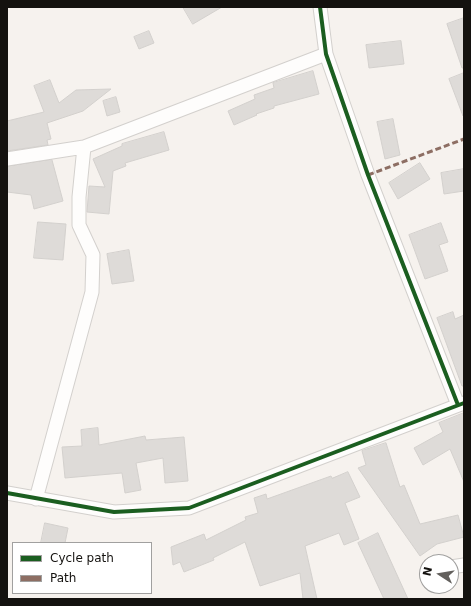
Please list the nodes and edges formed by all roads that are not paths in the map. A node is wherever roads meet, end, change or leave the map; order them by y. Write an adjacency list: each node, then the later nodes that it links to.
1 (320, 7): 2 (street)
2 (326, 54): 3 (street); 5 (street)
3 (84, 148): 4 (street); 7 (street)
4 (7, 159)
5 (461, 404): 7 (street)
6 (7, 493): 7 (street)
7 (36, 499)

